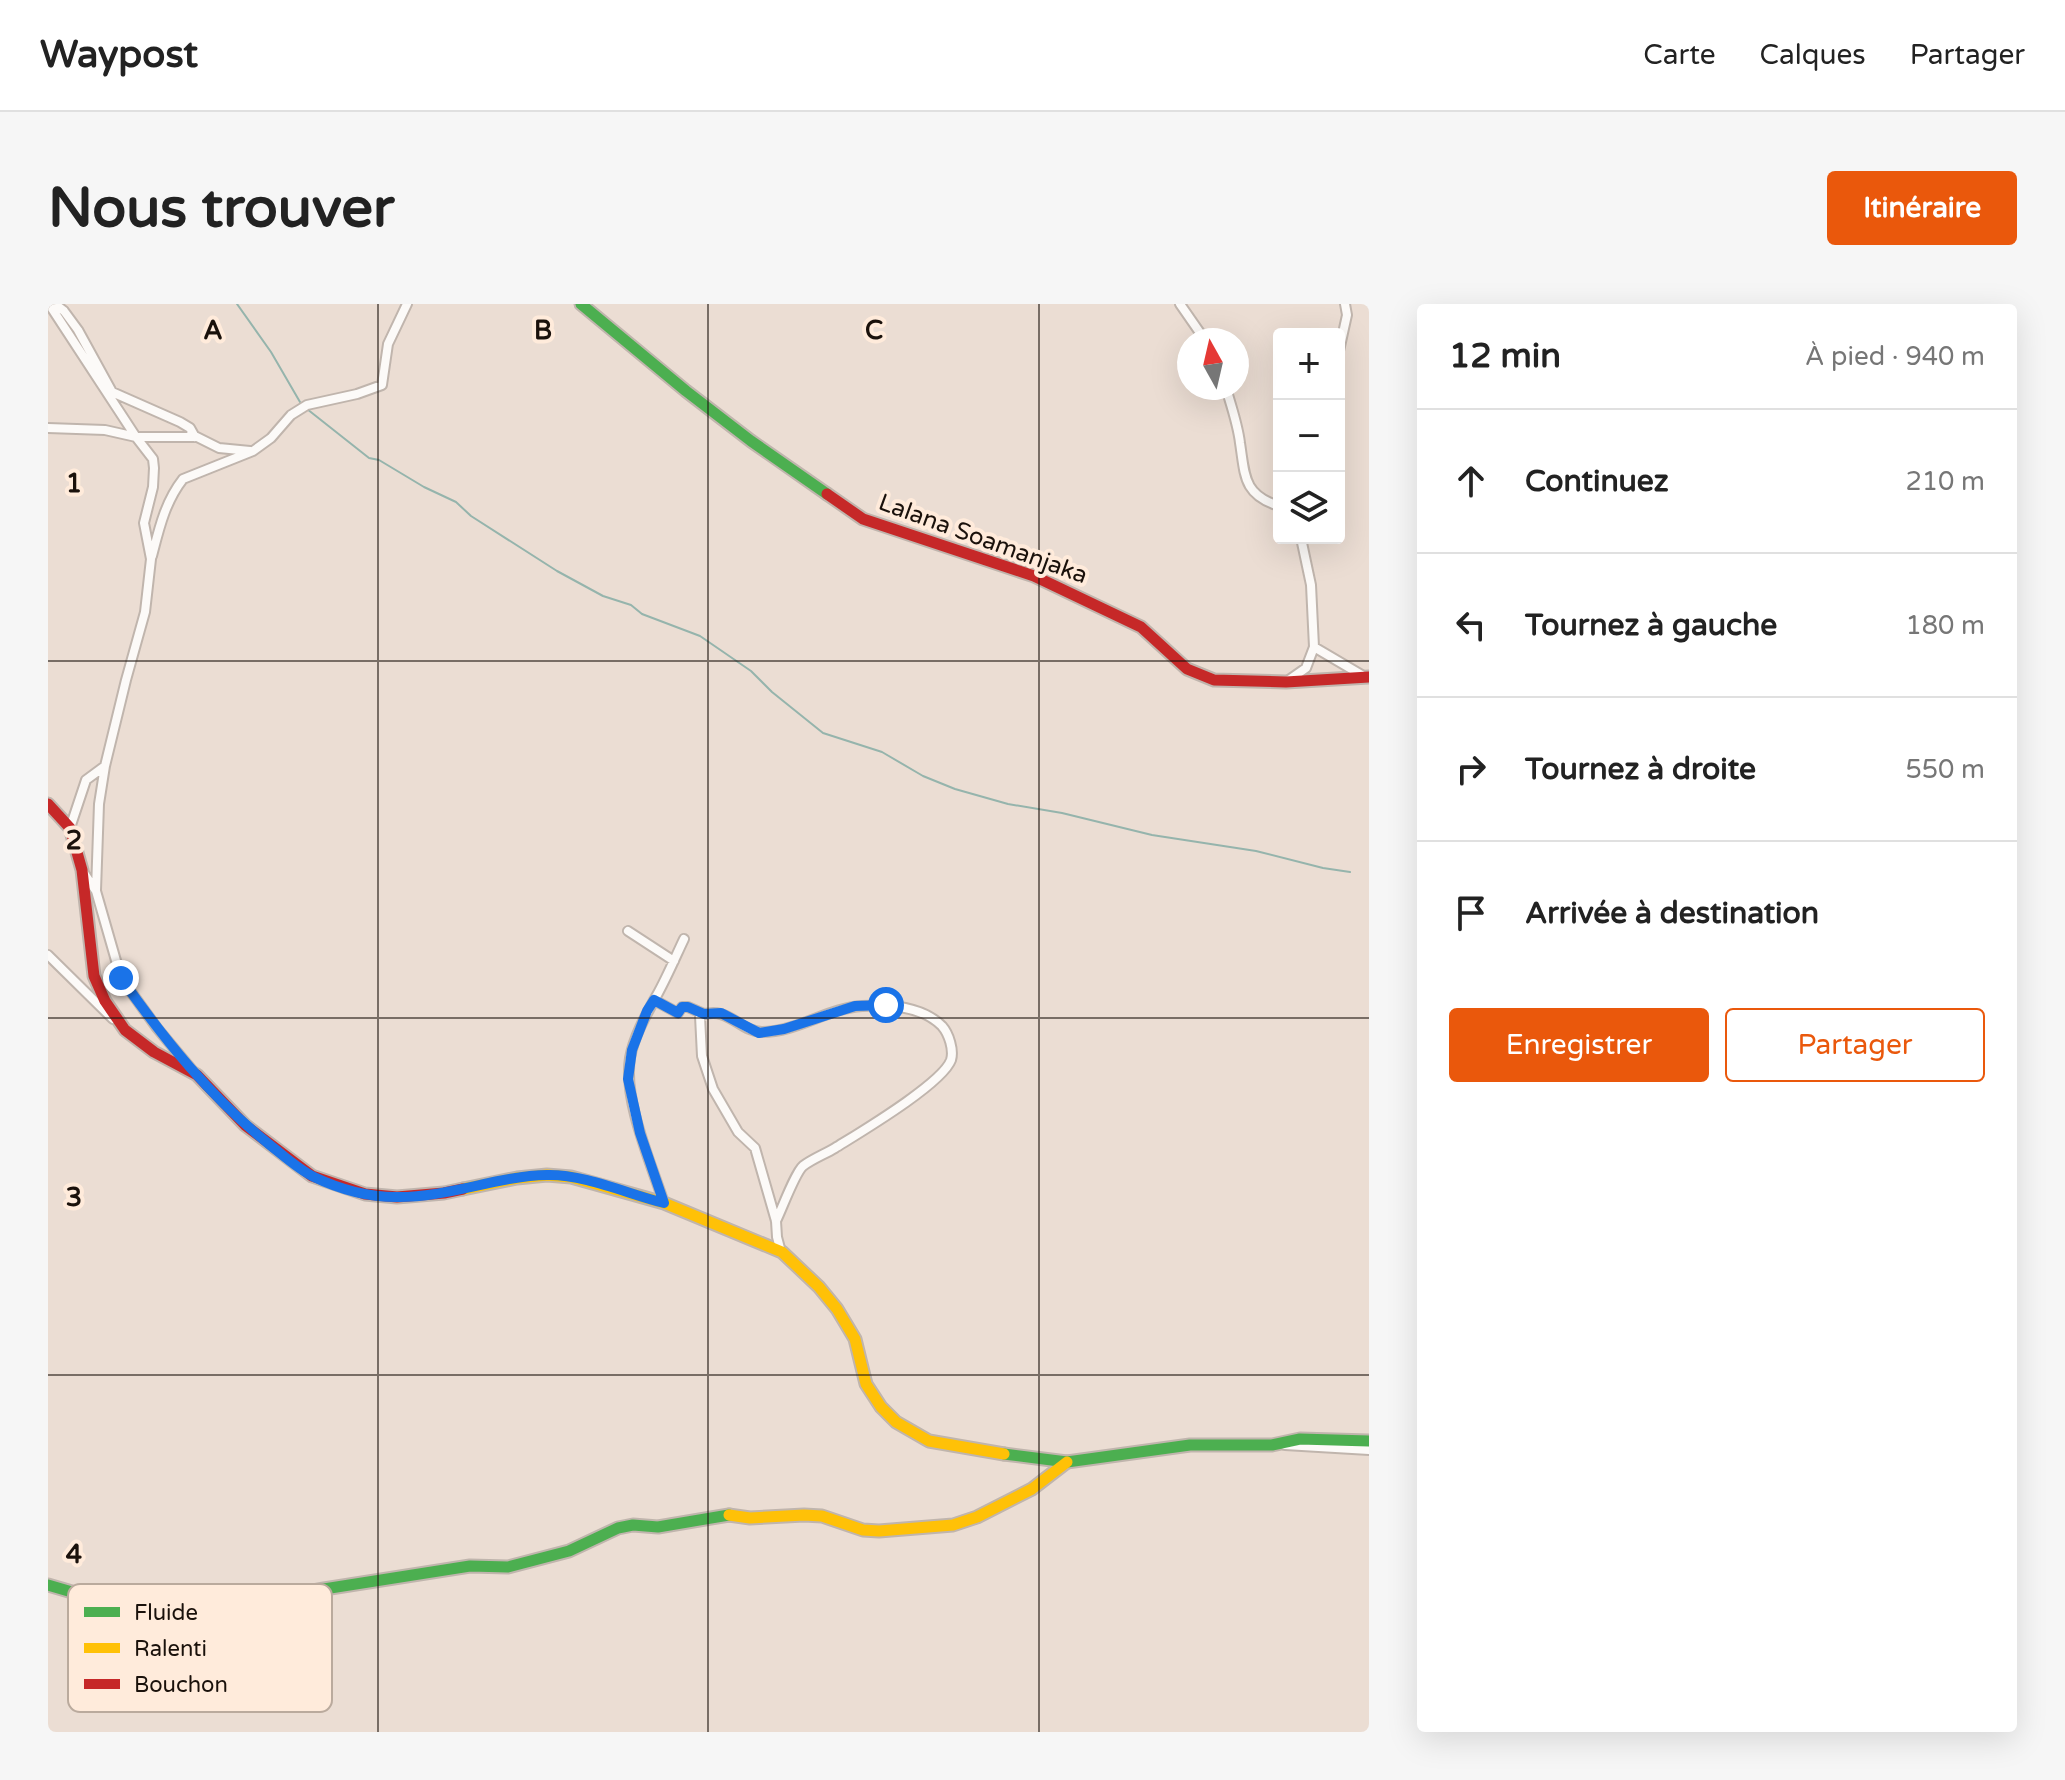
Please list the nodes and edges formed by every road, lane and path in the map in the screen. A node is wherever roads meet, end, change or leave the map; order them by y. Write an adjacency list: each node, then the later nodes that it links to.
1 (52, 304): 8 (street)
2 (407, 304): 13 (street)
3 (581, 304): 19 (street, Lalana Soamanjaka)
4 (1180, 304): 6 (street)
5 (1345, 304): 7 (street)
6 (1197, 328)
7 (1344, 328)
8 (109, 391): 11 (street); 12 (street)
9 (1229, 400): 14 (street)
10 (48, 428): 11 (street)
11 (136, 437): 12 (street); 16 (street)
12 (195, 437): 13 (street)
13 (253, 451): 16 (street)
14 (1273, 504)
15 (1302, 544): 17 (street)
16 (151, 559): 20 (street)
17 (1314, 647): 18 (street); 19 (street)
18 (1367, 677): 19 (street, Lalana Soamanjaka)
19 (1286, 682)
20 (105, 766): 22 (street); 24 (street)
21 (48, 804): 22 (street)
22 (70, 828): 23 (street)
23 (82, 870): 24 (street); 31 (street)
24 (96, 891): 32 (street)
25 (628, 931): 28 (street)
26 (684, 939): 28 (street)
27 (48, 955): 31 (street)
28 (674, 961): 29 (street)
29 (654, 1000): 30 (street); 33 (street)
30 (704, 1014): 34 (street); 34 (street)
31 (125, 1030): 32 (street)
32 (197, 1075): 33 (street)
33 (664, 1203): 35 (street)
34 (776, 1221): 35 (street)
35 (782, 1252): 39 (street)
36 (1369, 1441): 37 (street)
37 (1272, 1445): 38 (street); 39 (street)
38 (1369, 1450)
39 (1067, 1462): 41 (street)
40 (48, 1585): 42 (street)
41 (332, 1588)
42 (68, 1591)

